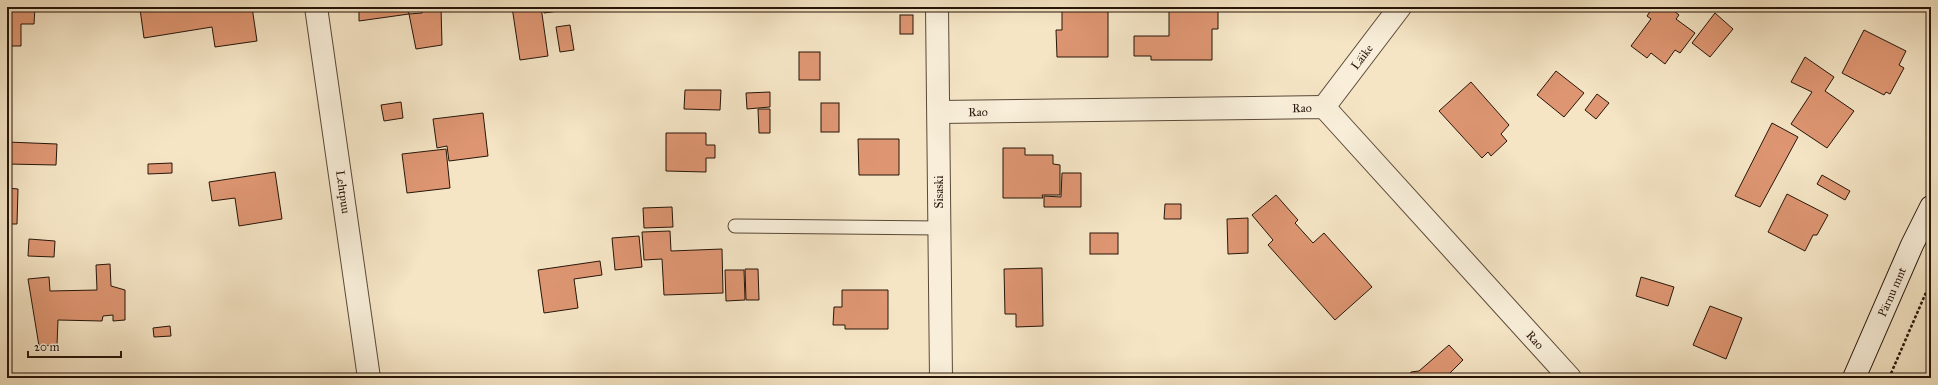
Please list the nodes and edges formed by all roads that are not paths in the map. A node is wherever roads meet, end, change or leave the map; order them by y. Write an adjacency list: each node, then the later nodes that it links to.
1 (316, 7): 9 (street, Lehtpuu)
2 (937, 7): 5 (street, Sisaski)
3 (1400, 7): 4 (street, Läike)
4 (1324, 107): 5 (street, Rao); 11 (street, Rao)
5 (938, 112): 8 (street, Sisaski)
6 (1931, 207): 12 (street, Pärnu mnt)
7 (735, 226): 8 (lane)
8 (939, 228): 10 (street, Sisaski)
9 (369, 378)
10 (941, 378)
11 (1570, 378)
12 (1854, 378)

